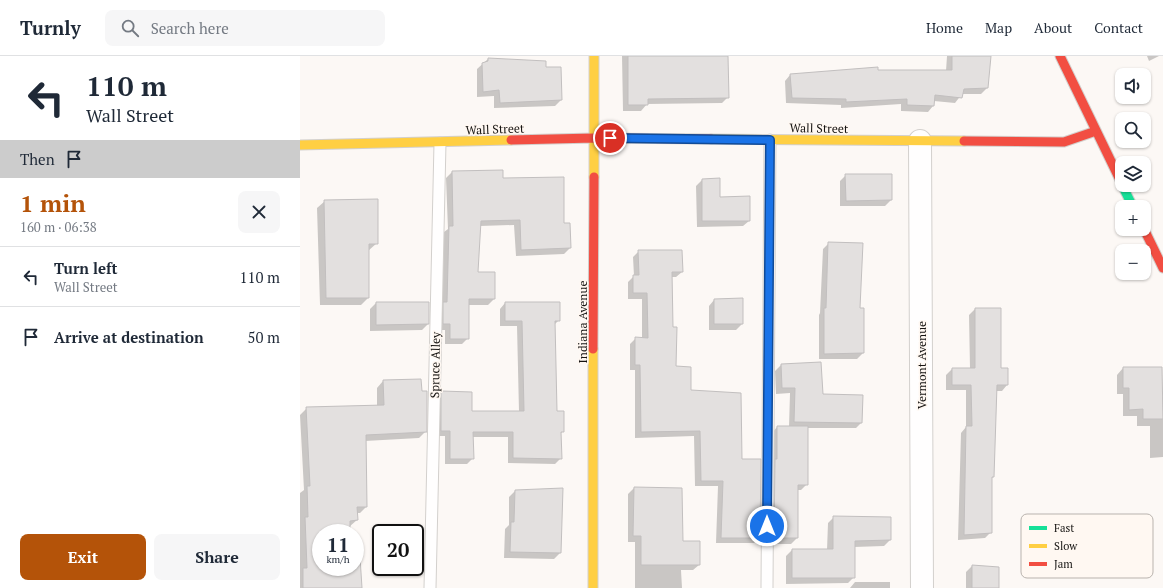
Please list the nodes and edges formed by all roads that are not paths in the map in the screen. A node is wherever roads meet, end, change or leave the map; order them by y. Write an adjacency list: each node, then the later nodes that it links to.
1 (594, 56): 4 (street, Indiana Avenue)
2 (1060, 56): 3 (street)
3 (1096, 131): 6 (street, Wall Street); 9 (street)
4 (594, 138): 5 (street, Wall Street); 7 (street, Wall Street); 13 (street, Indiana Avenue)
5 (770, 140): 6 (street, Wall Street); 14 (lane)
6 (920, 141): 15 (street, Vermont Avenue)
7 (440, 143): 8 (street, Wall Street); 12 (lane, Spruce Alley)
8 (300, 145)
9 (1115, 170)
10 (1148, 236): 11 (street)
11 (1162, 262)
12 (430, 588)
13 (593, 588)
14 (766, 588)
15 (922, 588)

